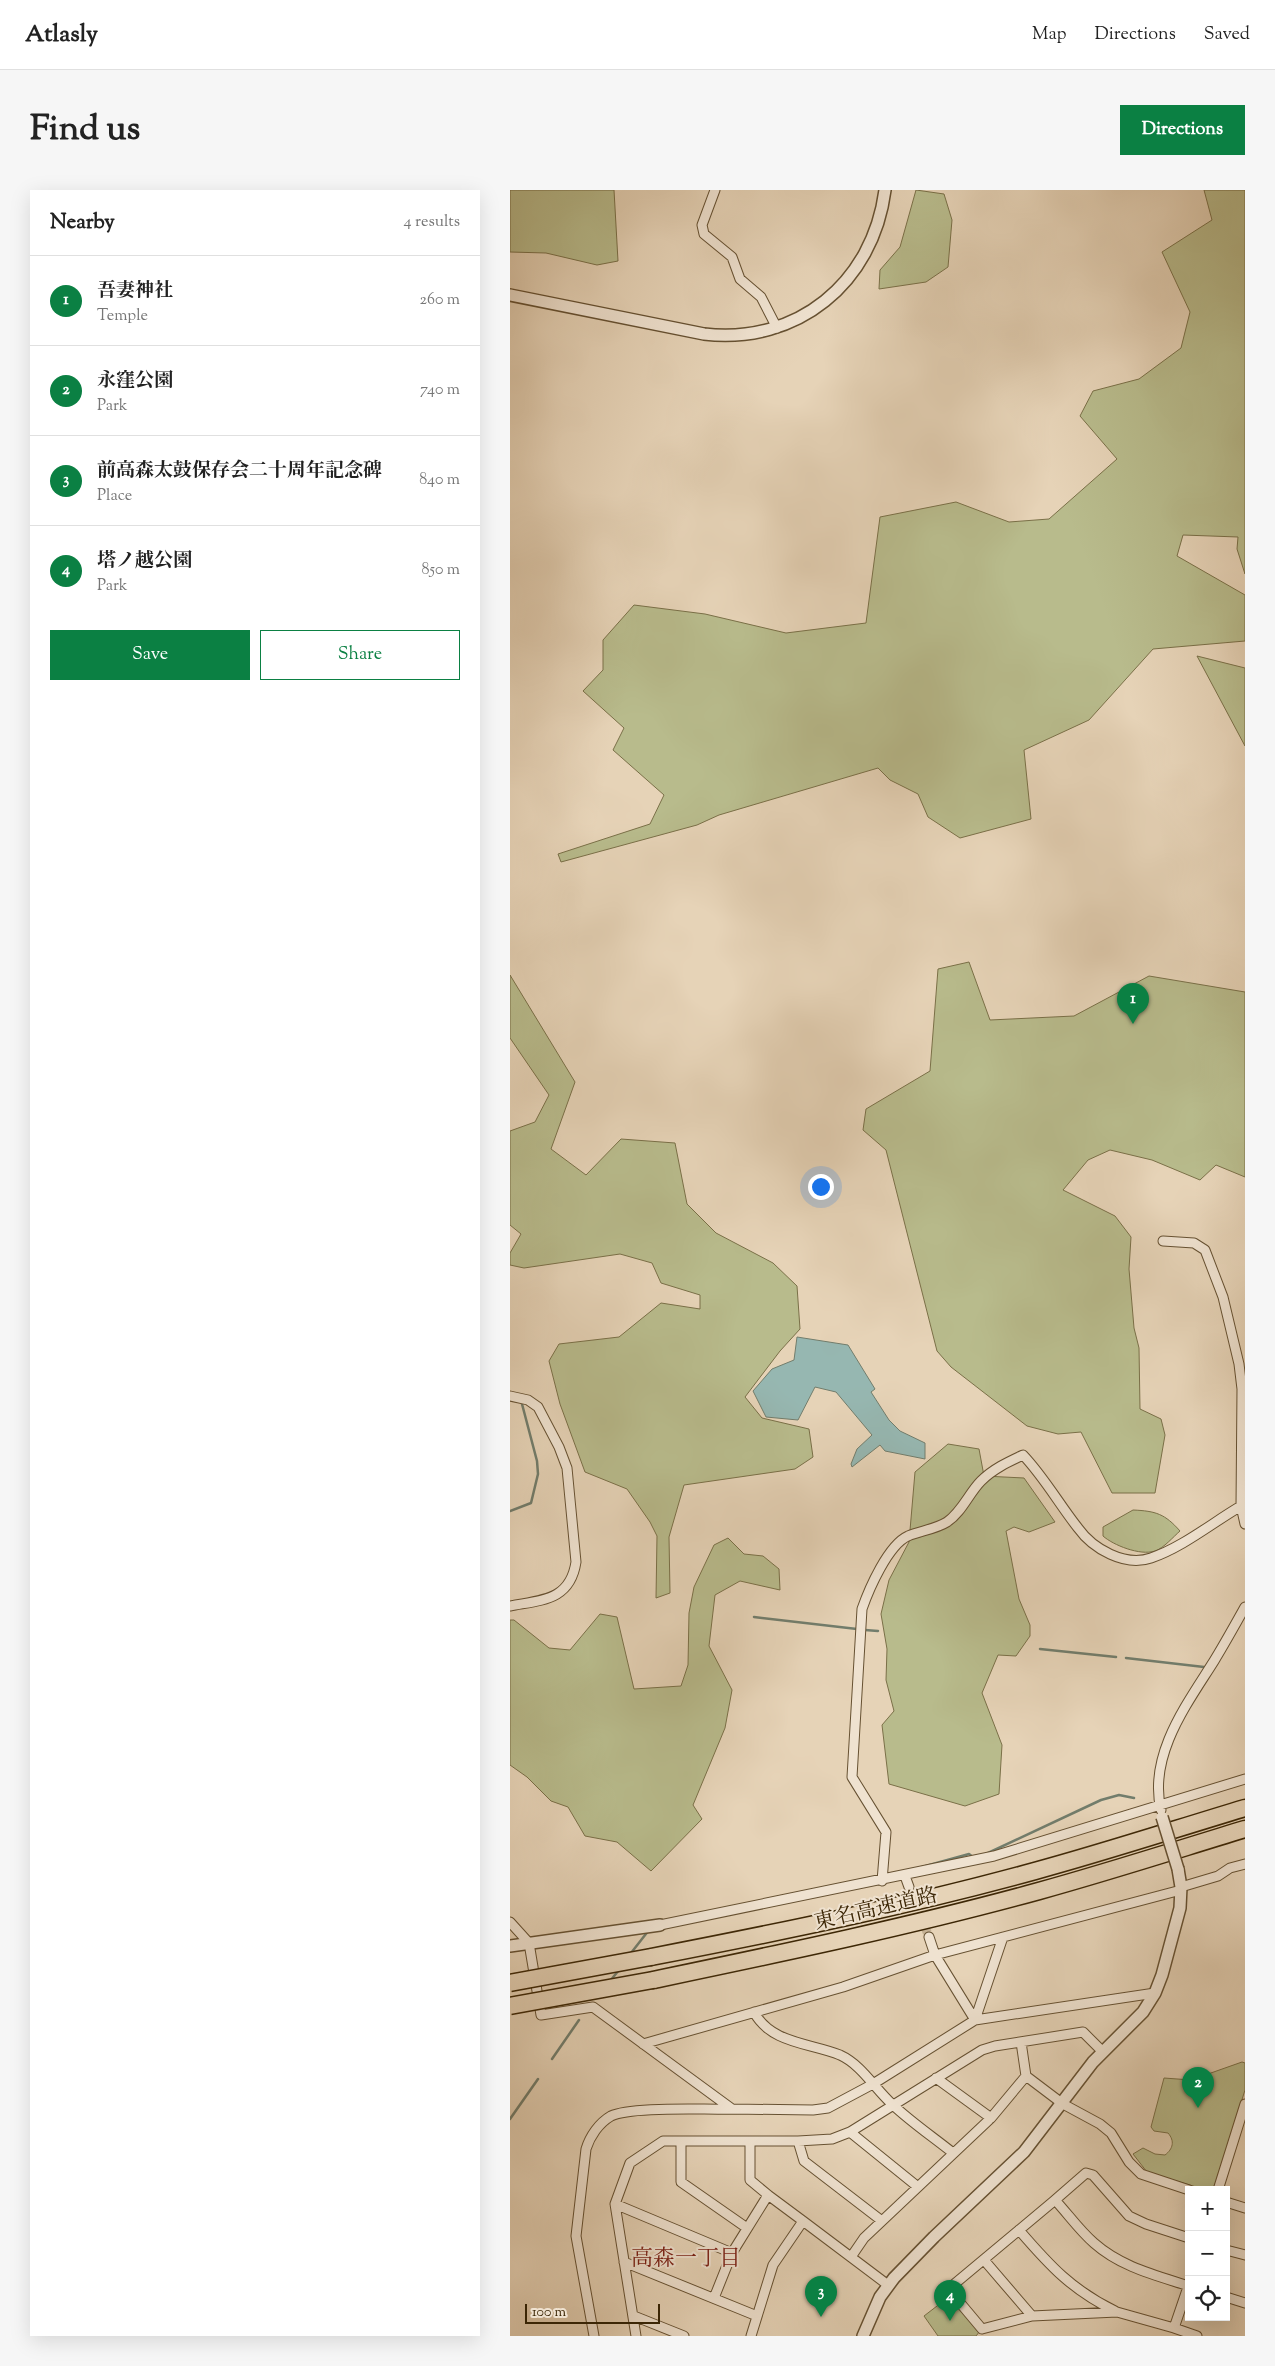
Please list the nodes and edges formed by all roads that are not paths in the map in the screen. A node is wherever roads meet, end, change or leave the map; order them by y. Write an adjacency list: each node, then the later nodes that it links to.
1 (715, 190): 4 (street)
2 (885, 190): 4 (street)
3 (510, 295): 4 (street)
4 (777, 328)
5 (1163, 1241): 7 (street)
6 (510, 1396): 9 (street)
7 (1240, 1506): 8 (street); 18 (street)
8 (1245, 1524)
9 (510, 1606)
10 (1245, 1607): 12 (street)
11 (1245, 1778): 12 (street)
12 (1159, 1804): 14 (street); 17 (street)
13 (1245, 1808): 28 (highway, 東名高速道路, bridge)
14 (1162, 1816): 20 (street, bridge)
15 (1245, 1829): 30 (highway, 東名高速道路, bridge)
16 (1245, 1864): 20 (street)
17 (905, 1876): 18 (street); 19 (street)
18 (882, 1881): 22 (street)
19 (909, 1887)
20 (1181, 1888): 23 (street); 29 (street)
21 (510, 1922): 25 (street)
22 (660, 1925): 25 (street)
23 (1003, 1937): 27 (street); 32 (street)
24 (929, 1938): 27 (street)
25 (529, 1943): 26 (street); 34 (street)
26 (510, 1946)
27 (935, 1955): 31 (street); 32 (street)
28 (510, 1983)
29 (1155, 1992): 32 (street); 35 (street)
30 (510, 2006)
31 (754, 2012): 34 (street); 38 (street)
32 (975, 2020): 38 (street)
33 (1020, 2042): 35 (street); 36 (street); 37 (street)
34 (643, 2044): 42 (street)
35 (1102, 2052): 39 (street)
36 (1026, 2076): 39 (street); 43 (street)
37 (936, 2078): 41 (street); 43 (street)
38 (873, 2084): 41 (street); 42 (street)
39 (1063, 2104): 51 (street); 69 (street)
40 (1245, 2104): 49 (street)
41 (892, 2105): 44 (street); 48 (street)
42 (732, 2109): 79 (street)
43 (991, 2118): 48 (street)
44 (850, 2132): 47 (street); 50 (street)
45 (681, 2141): 46 (street); 55 (street); 59 (street)
46 (750, 2141): 47 (street); 52 (street)
47 (798, 2141): 58 (street)
48 (952, 2153): 50 (street)
49 (1219, 2186)
50 (918, 2187): 58 (street)
51 (1185, 2189)
52 (768, 2195): 57 (street); 59 (street)
53 (1055, 2200): 60 (street); 61 (street); 68 (street)
54 (1230, 2203): 56 (street)
55 (615, 2204): 63 (street); 67 (street)
56 (1245, 2208)
57 (803, 2221): 65 (street); 76 (street)
58 (882, 2221): 65 (street)
59 (747, 2228): 63 (street)
60 (1019, 2230): 66 (street); 74 (street)
61 (1185, 2237)
62 (1230, 2251): 64 (street)
63 (732, 2253): 71 (street)
64 (1245, 2255)
65 (851, 2257): 69 (street)
66 (984, 2260): 77 (street); 77 (street)
67 (624, 2262): 71 (street); 75 (street)
68 (1185, 2284)
69 (888, 2285): 83 (street)
70 (1185, 2296): 78 (street)
71 (714, 2298): 76 (street)
72 (1230, 2298): 73 (street)
73 (1245, 2303)
74 (1117, 2312): 77 (street); 78 (street)
75 (634, 2316): 80 (street); 81 (street)
76 (757, 2316): 82 (street)
77 (1032, 2316)
78 (1174, 2328): 84 (street)
79 (594, 2336)
80 (636, 2336)
81 (684, 2336)
82 (751, 2336)
83 (863, 2336)
84 (1197, 2336)

